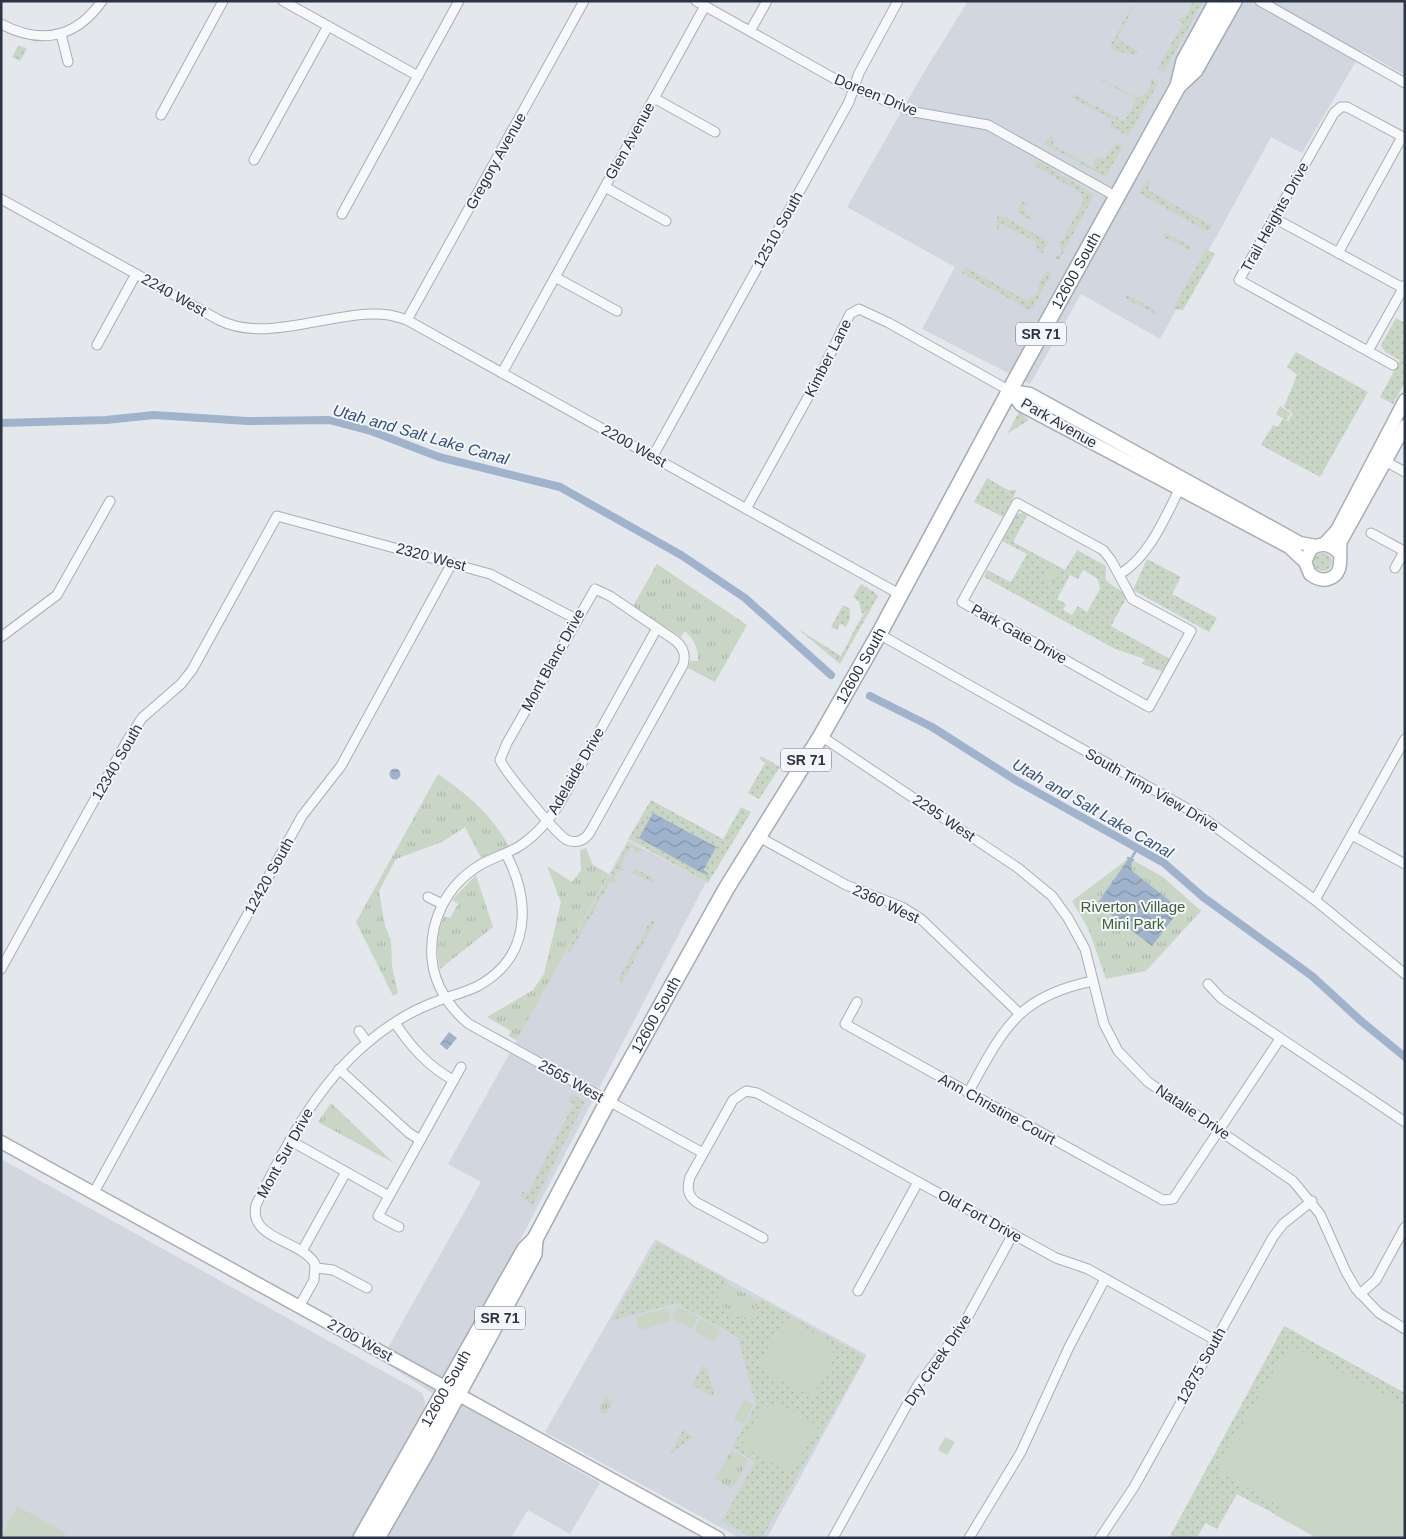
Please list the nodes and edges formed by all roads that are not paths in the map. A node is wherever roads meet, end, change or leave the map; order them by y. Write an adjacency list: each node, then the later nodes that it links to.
1 (102, 1): 16 (street)
2 (223, 1): 23 (street)
3 (283, 1): 14 (street)
4 (459, 1): 18 (street)
5 (584, 1): 39 (street, Gregory Avenue)
6 (696, 1): 12 (street, Doreen Drive)
7 (767, 1): 15 (street)
8 (898, 1): 21 (street, 12510 South)
9 (1217, 1): 20 (main road, 12600 South / SR 71)
10 (1234, 1): 20 (main road, 12600 South / SR 71)
11 (1260, 1): 19 (street)
12 (705, 6): 15 (street, Doreen Drive); 22 (street, Glen Avenue)
13 (1, 24): 16 (street)
14 (328, 26): 18 (street); 26 (street)
15 (750, 31): 21 (street, Doreen Drive)
16 (61, 34): 17 (street)
17 (68, 62)
18 (418, 76): 30 (street)
19 (1405, 83)
20 (1178, 86): 28 (main road, 12600 South / SR 71)
21 (854, 88): 28 (street, Doreen Drive); 47 (street, 12510 South)
22 (654, 98): 24 (street); 27 (street, Glen Avenue)
23 (160, 115)
24 (715, 132)
25 (1403, 138): 31 (street, Trail Heights Drive); 33 (street)
26 (254, 160)
27 (605, 187): 32 (street); 35 (street, Glen Avenue)
28 (1116, 197): 44 (main road, 12600 South / SR 71)
29 (1, 199): 34 (street, 2240 West)
30 (342, 214)
31 (1274, 218): 33 (street); 41 (street, Trail Heights Drive)
32 (666, 222)
33 (1338, 253): 36 (street)
34 (136, 274): 38 (street, 2240 West); 40 (street)
35 (555, 276): 37 (street); 43 (street, Glen Avenue)
36 (1404, 287): 41 (street)
37 (617, 311)
38 (362, 316): 39 (street, 2200 West)
39 (407, 320): 43 (street, 2200 West)
40 (96, 344)
41 (1368, 350): 42 (street, Trail Heights Drive)
42 (1393, 365)
43 (502, 373): 47 (street, 2200 West)
44 (1010, 391): 50 (street, Park Avenue); 52 (street, Kimber Lane); 62 (main road, 12600 South / SR 71)
45 (1405, 400): 55 (street)
46 (1405, 426): 48 (street, Park Avenue)
47 (652, 456): 52 (street, 2200 West)
48 (1385, 461): 49 (street); 57 (street, Park Avenue)
49 (1405, 472)
50 (1182, 484): 55 (street, Park Avenue); 58 (street, Park Avenue); 61 (street)
51 (110, 502): 66 (street)
52 (746, 510): 62 (street, 2200 West)
53 (278, 516): 59 (street, 2320 West); 78 (street, 12340 South)
54 (1371, 534): 56 (street)
55 (1320, 545): 57 (street, Park Avenue); 58 (street)
56 (1405, 550): 60 (street)
57 (1338, 552): 58 (street, Park Avenue)
58 (1305, 562)
59 (452, 563): 63 (street, 2320 West); 102 (street, 12420 South)
60 (1395, 568)
61 (1120, 574): 61 (street, Park Gate Drive)
62 (901, 595): 65 (main road, 12600 South / SR 71)
63 (576, 619): 64 (street, Mont Blanc Drive); 69 (street, Mont Blanc Drive)
64 (657, 628): 69 (street, Adelaide Drive); 69 (street, Mont Blanc Drive)
65 (879, 634): 67 (main road, 12600 South / SR 71); 75 (street, South Timp View Drive)
66 (1, 637)
67 (821, 736): 71 (main road, 12600 South / SR 71); 77 (street, 2295 West)
68 (1404, 742): 70 (street)
69 (548, 820): 72 (street, Adelaide Drive)
70 (1352, 835): 73 (street); 75 (street)
71 (759, 837): 84 (street, 2360 West); 93 (main road, 12600 South / SR 71)
72 (506, 854): 76 (street, Adelaide Drive); 82 (street, Mont Sur Drive)
73 (1405, 864)
74 (428, 897): 76 (street)
75 (1315, 900): 79 (street, South Timp View Drive)
76 (442, 904): 82 (street, Adelaide Drive)
77 (1062, 908): 80 (street, Natalie Drive)
78 (1, 969)
79 (1405, 974)
80 (1093, 980): 84 (street); 95 (street, Natalie Drive)
81 (1208, 984): 87 (street)
82 (446, 998): 85 (street, Mont Sur Drive); 93 (street, 2565 West)
83 (858, 1002): 92 (street, Ann Christine Court)
84 (1019, 1013): 92 (street)
85 (395, 1023): 88 (street, Mont Sur Drive); 91 (street)
86 (359, 1031): 88 (street)
87 (1280, 1039): 94 (street); 95 (street)
88 (367, 1042): 90 (street, Mont Sur Drive)
89 (461, 1066): 91 (street)
90 (339, 1069): 96 (street); 97 (street, Mont Sur Drive)
91 (453, 1080): 96 (street)
92 (968, 1093): 95 (street, Ann Christine Court)
93 (608, 1101): 99 (street, 2565 West); 118 (main road, 12600 South / SR 71)
94 (1405, 1122)
95 (1219, 1130): 104 (street, Natalie Drive)
96 (420, 1140): 103 (street)
97 (291, 1141): 100 (street); 109 (street, Mont Sur Drive)
98 (1, 1142): 102 (street, 2700 West)
99 (703, 1153): 101 (street, Old Fort Drive); 108 (street)
100 (346, 1172): 103 (street); 109 (street)
101 (918, 1182): 107 (street, Old Fort Drive); 113 (street)
102 (93, 1194): 115 (street, 2700 West)
103 (389, 1196): 105 (street)
104 (1312, 1202): 114 (street, Natalie Drive); 117 (street, 12875 South)
105 (399, 1227)
106 (1405, 1227): 114 (street)
107 (1013, 1234): 111 (street, Old Fort Drive); 122 (street, Dry Creek Drive)
108 (763, 1238)
109 (302, 1251): 110 (street, Mont Sur Drive)
110 (317, 1268): 112 (street); 115 (street)
111 (1105, 1279): 117 (street, Old Fort Drive); 123 (street)
112 (367, 1288)
113 (858, 1291)
114 (1360, 1294): 116 (street, Natalie Drive)
115 (299, 1307): 118 (street, 2700 West)
116 (1405, 1329)
117 (1215, 1340): 124 (street, 12875 South)
118 (452, 1391): 119 (main road, 12600 South / SR 71); 120 (main road, 12600 South / SR 71); 121 (street, 2700 West)
119 (361, 1538)
120 (377, 1538)
121 (718, 1538)
122 (833, 1538)
123 (969, 1538)
124 (1100, 1538)

